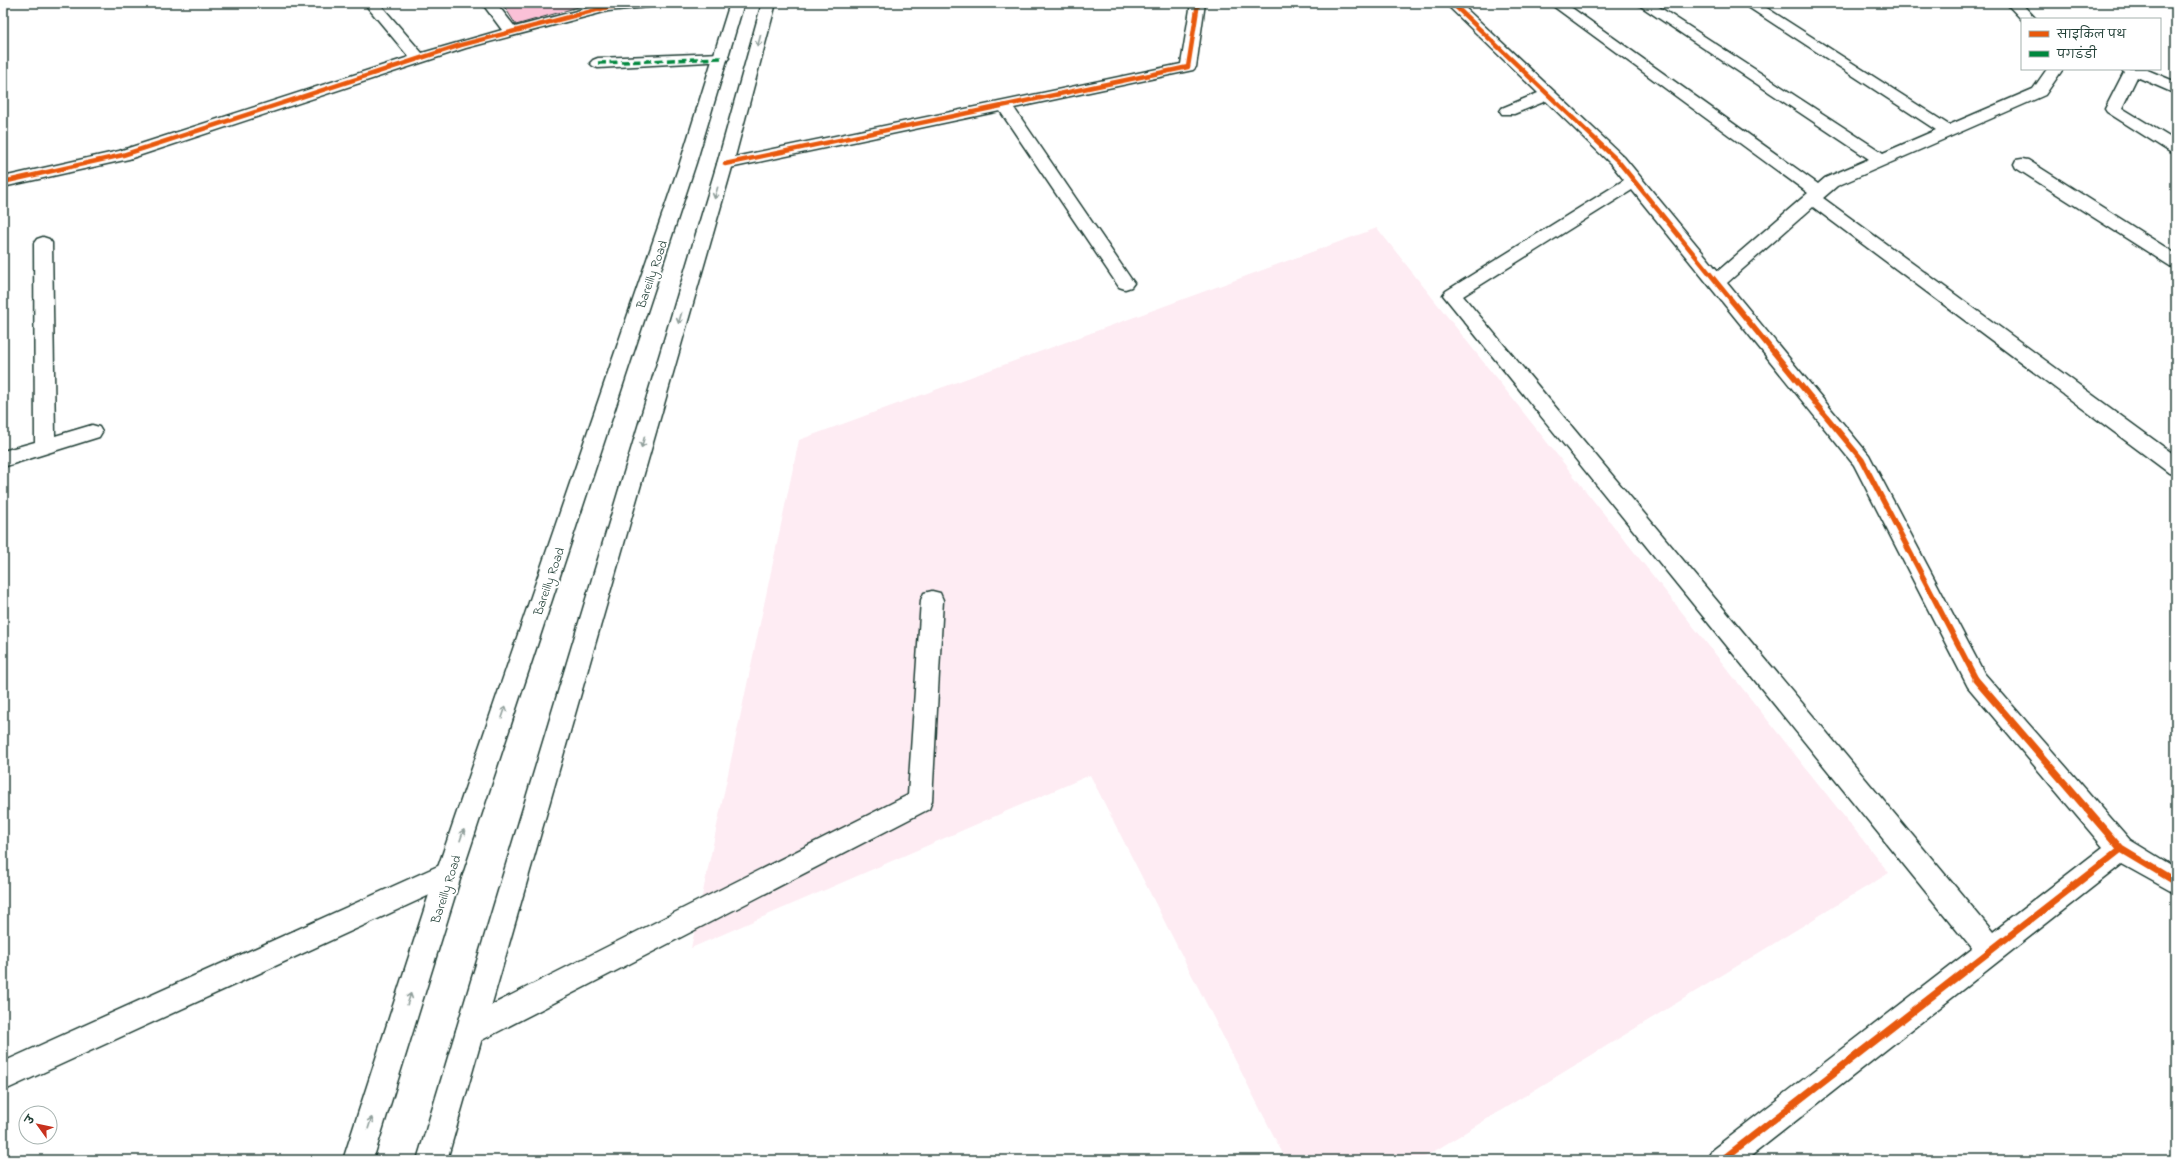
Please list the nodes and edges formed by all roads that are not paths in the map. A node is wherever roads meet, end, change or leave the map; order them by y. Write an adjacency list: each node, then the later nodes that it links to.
1 (371, 3): 16 (street)
2 (489, 3): 14 (street)
3 (648, 3): 12 (street)
4 (738, 3): 15 (street, Bareilly Road)
5 (769, 3): 27 (street, one-way to 27)
6 (1198, 3): 22 (street)
7 (1452, 3): 21 (street)
8 (1556, 3): 31 (street)
9 (1643, 3): 26 (street)
10 (1750, 3): 24 (street)
11 (2013, 3): 13 (street)
12 (606, 5): 14 (street)
13 (2028, 18)
14 (511, 32): 16 (street)
15 (721, 58): 17 (street); 42 (street, Bareilly Road, one-way to 15)
16 (419, 59): 30 (street)
17 (598, 63)
18 (2054, 70): 24 (street)
19 (2131, 70): 20 (street); 25 (street)
20 (2176, 88)
21 (1548, 95): 23 (street); 29 (street)
22 (1004, 105): 27 (street); 35 (street)
23 (1508, 112)
24 (1948, 131): 26 (street)
25 (2176, 148)
26 (1882, 160): 31 (street)
27 (725, 164): 45 (street, one-way to 45)
28 (2022, 164): 33 (street)
29 (1634, 181): 34 (street); 44 (street)
30 (3, 182)
31 (1816, 196): 34 (street); 39 (street)
32 (43, 243): 37 (street)
33 (2176, 262)
34 (1717, 282): 41 (street)
35 (1124, 283)
36 (92, 432): 37 (street)
37 (45, 446): 38 (street)
38 (3, 459)
39 (2176, 467)
40 (932, 600): 45 (street)
41 (2121, 849): 43 (street); 44 (street)
42 (450, 873): 46 (street); 47 (street, Bareilly Road, one-way to 42)
43 (2176, 882)
44 (1990, 951): 49 (street)
45 (470, 1031): 48 (street)
46 (3, 1077)
47 (358, 1160)
48 (432, 1160)
49 (1722, 1160)

